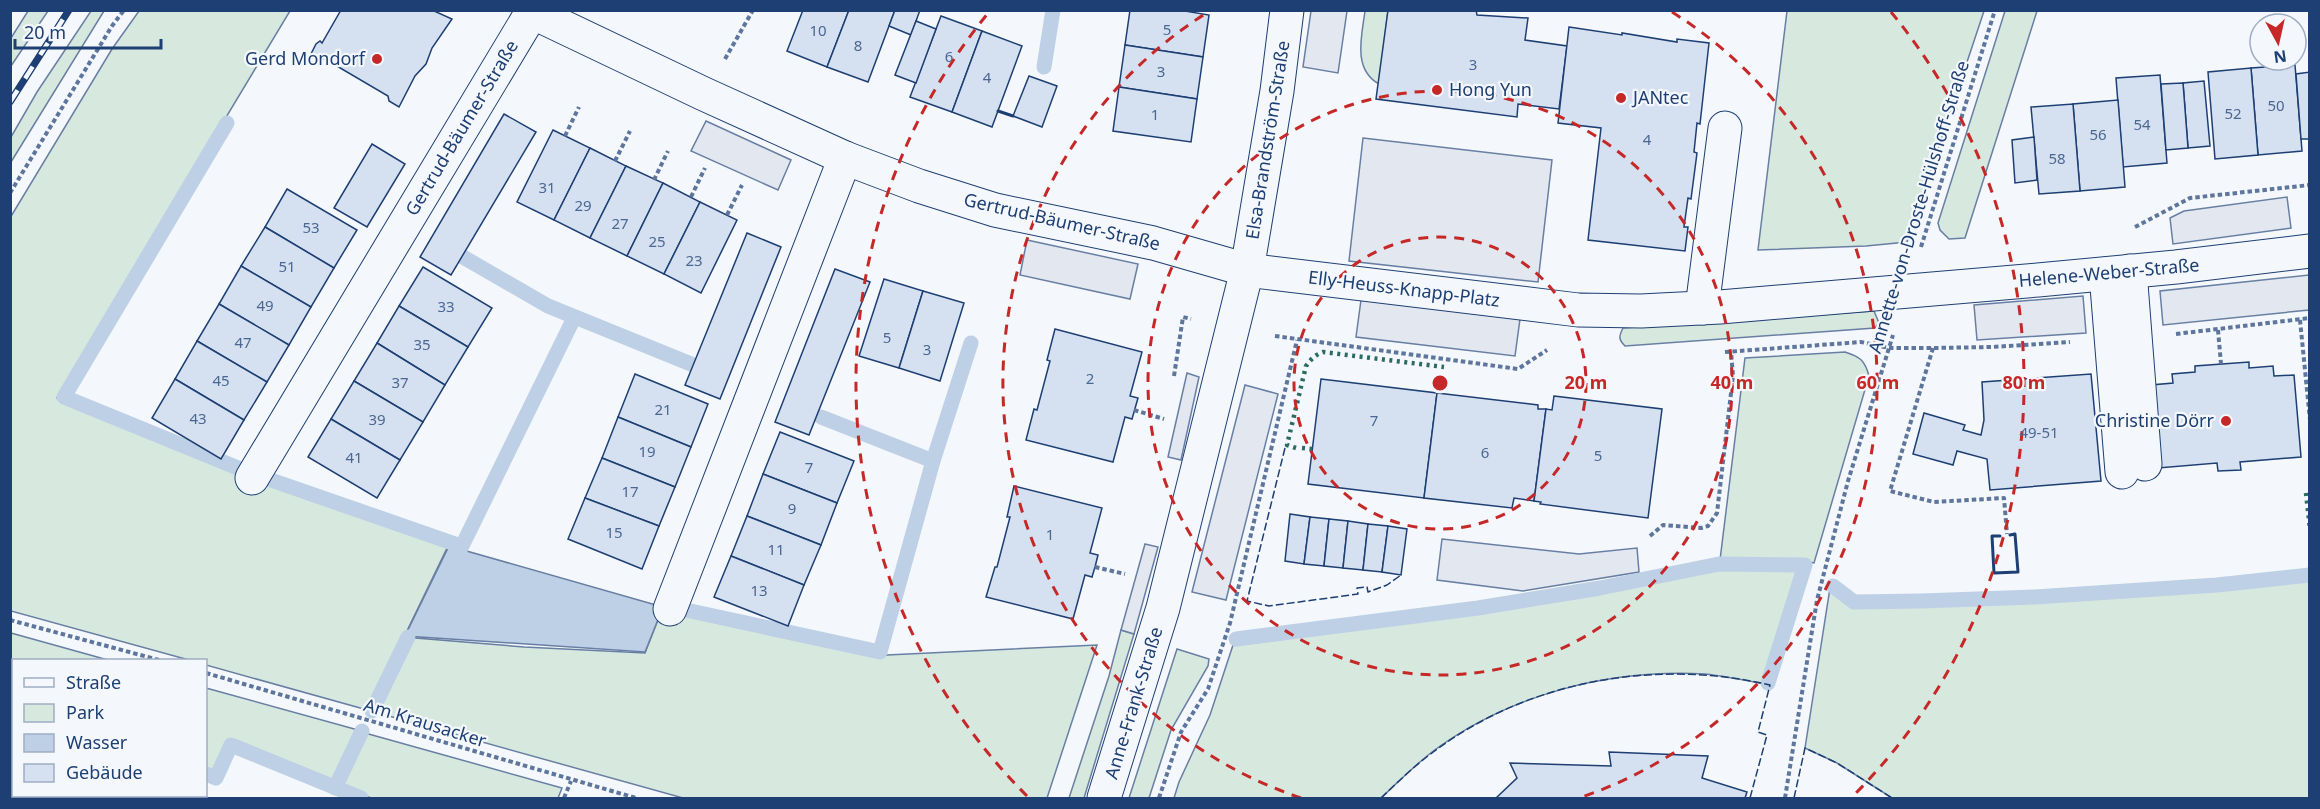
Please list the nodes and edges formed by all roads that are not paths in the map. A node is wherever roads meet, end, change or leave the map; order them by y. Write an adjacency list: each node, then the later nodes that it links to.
1 (1287, 10): 6 (street, Elsa-Brandström-Straße)
2 (532, 12): 4 (street, Gertrud-Bäumer-Straße); 11 (street, Gertrud-Bäumer-Straße)
3 (1725, 128): 9 (street)
4 (845, 158): 6 (street, Gertrud-Bäumer-Straße); 12 (street)
5 (2310, 251): 7 (street, Helene-Weber-Straße)
6 (1247, 270): 9 (street, Elly-Heuss-Knapp-Platz); 13 (street, Anne-Frank-Straße)
7 (2118, 273): 8 (street, Helene-Weber-Straße); 10 (street)
8 (1907, 290): 9 (street, Elly-Heuss-Knapp-Platz)
9 (1702, 308)
10 (2133, 468)
11 (252, 478)
12 (670, 609)
13 (1104, 798)

